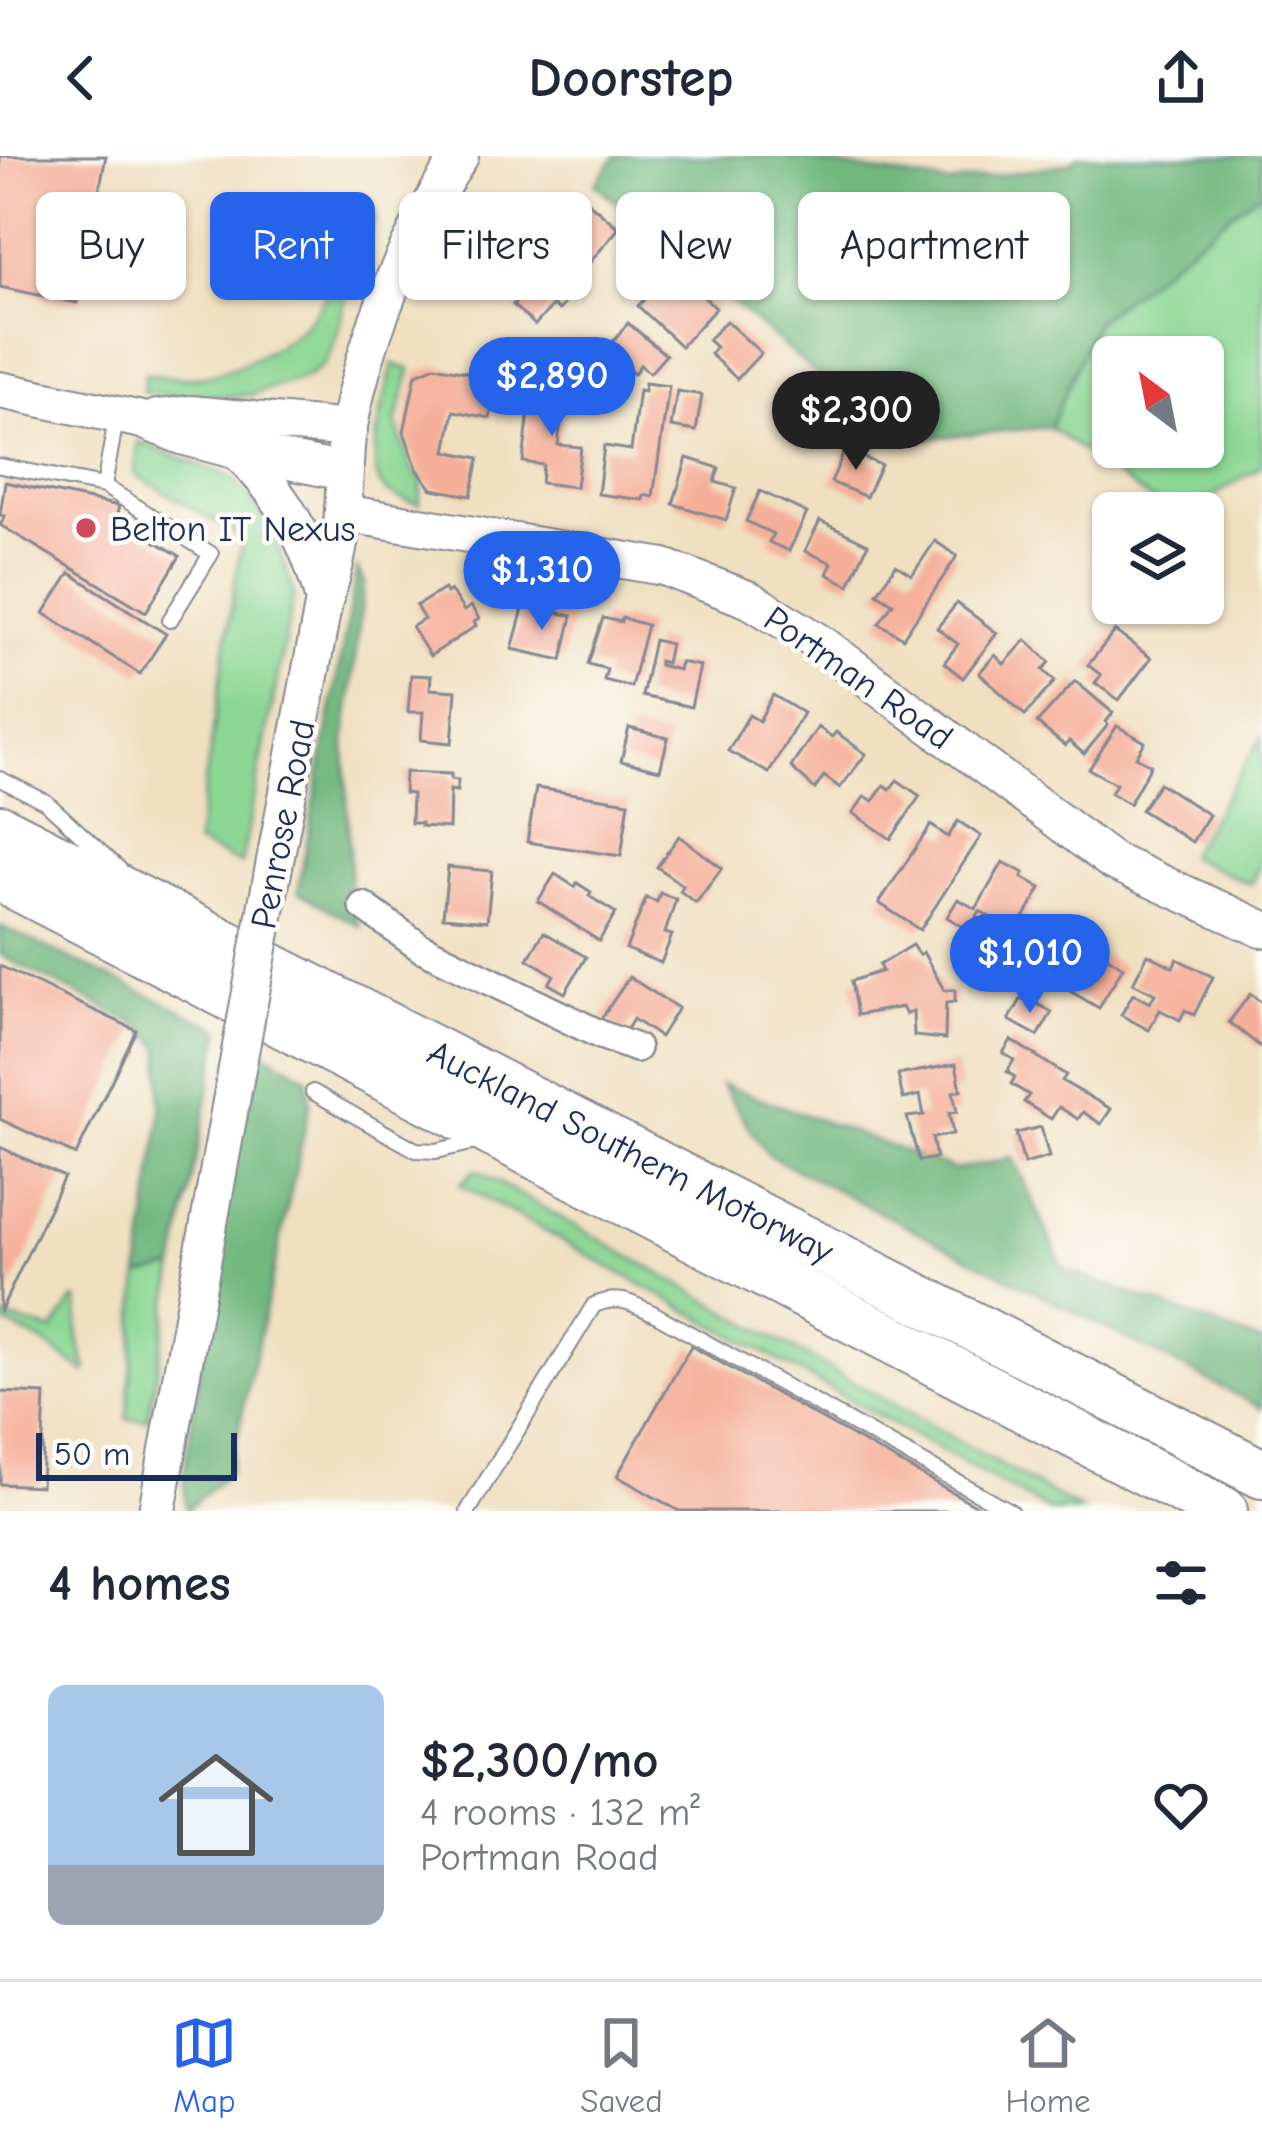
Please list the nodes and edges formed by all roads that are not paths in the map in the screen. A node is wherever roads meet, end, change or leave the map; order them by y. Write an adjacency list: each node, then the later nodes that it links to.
1 (460, 156): 4 (main road, Penrose Road)
2 (0, 390): 3 (main road)
3 (129, 417): 4 (main road); 5 (main road); 8 (lane)
4 (350, 429): 7 (main road, Penrose Road)
5 (238, 451): 7 (main road); 10 (main road)
6 (0, 466): 8 (lane)
7 (345, 472): 9 (main road, Penrose Road)
8 (104, 485): 11 (lane)
9 (343, 514): 10 (main road, Penrose Road); 17 (main road, Portman Road)
10 (324, 601): 22 (main road, Penrose Road, bridge)
11 (170, 620)
12 (0, 778): 16 (lane)
13 (0, 829): 16 (highway, Auckland Southern Motorway)
14 (0, 877): 20 (highway, Auckland Southern Motorway)
15 (363, 906): 18 (street)
16 (170, 915): 21 (highway, Auckland Southern Motorway)
17 (1262, 929)
18 (636, 1048)
19 (314, 1092): 20 (lane)
20 (502, 1136): 25 (highway, Auckland Southern Motorway)
21 (1262, 1474)
22 (157, 1511)
23 (468, 1511): 24 (lane)
24 (1010, 1511)
25 (1223, 1511)

